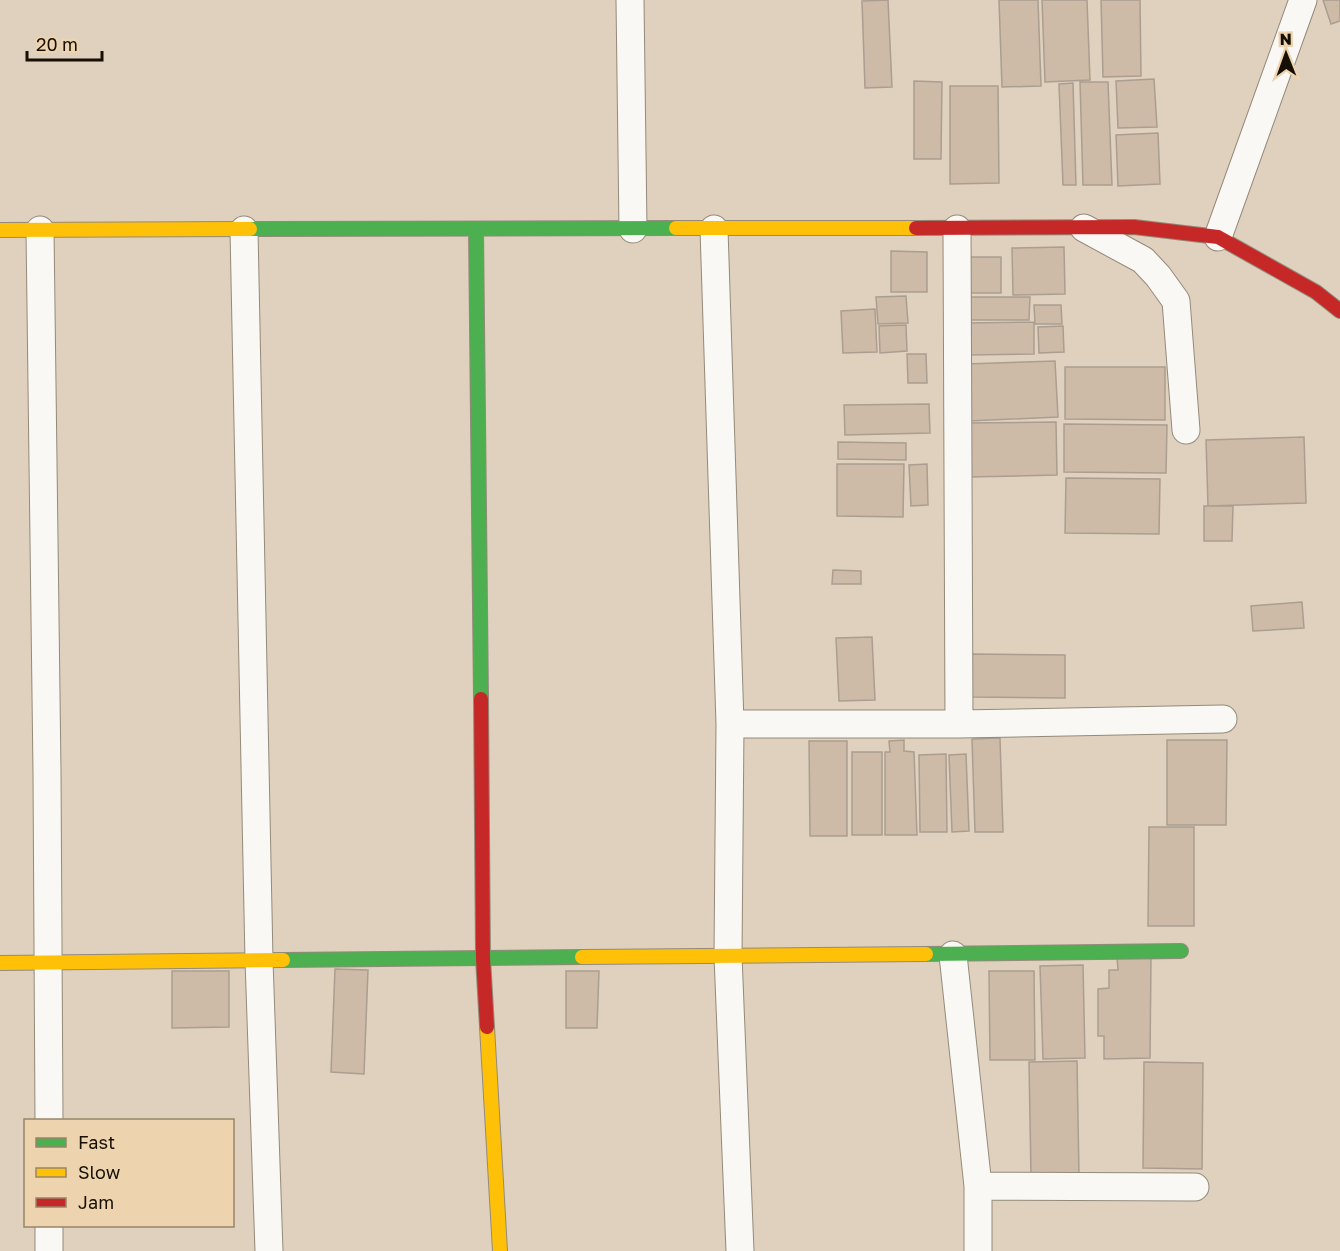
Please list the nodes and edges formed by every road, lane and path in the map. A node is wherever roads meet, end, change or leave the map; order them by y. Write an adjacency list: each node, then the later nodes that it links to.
1 (630, 0): 5 (street)
2 (1304, 0): 11 (street)
3 (1084, 228): 7 (street); 11 (street); 13 (street)
4 (476, 229): 5 (street); 10 (street); 20 (street)
5 (633, 229): 6 (street)
6 (714, 229): 7 (street); 15 (street)
7 (957, 229): 16 (street)
8 (0, 230): 9 (street)
9 (40, 230): 10 (street); 22 (street)
10 (244, 230): 21 (street)
11 (1218, 237): 12 (street)
12 (1340, 311)
13 (1186, 430)
14 (1223, 719): 16 (street)
15 (730, 724): 16 (street); 19 (street)
16 (960, 724)
17 (1181, 951): 18 (street)
18 (953, 955): 19 (street); 25 (street)
19 (728, 956): 20 (street); 31 (street)
20 (483, 958): 21 (street); 30 (street)
21 (259, 960): 22 (street); 29 (street)
22 (48, 962): 23 (street); 24 (street)
23 (0, 963)
24 (49, 1119)
25 (978, 1186): 26 (street); 32 (street)
26 (1195, 1187)
27 (49, 1227): 28 (street)
28 (49, 1251)
29 (269, 1251)
30 (500, 1251)
31 (740, 1251)
32 (978, 1251)

